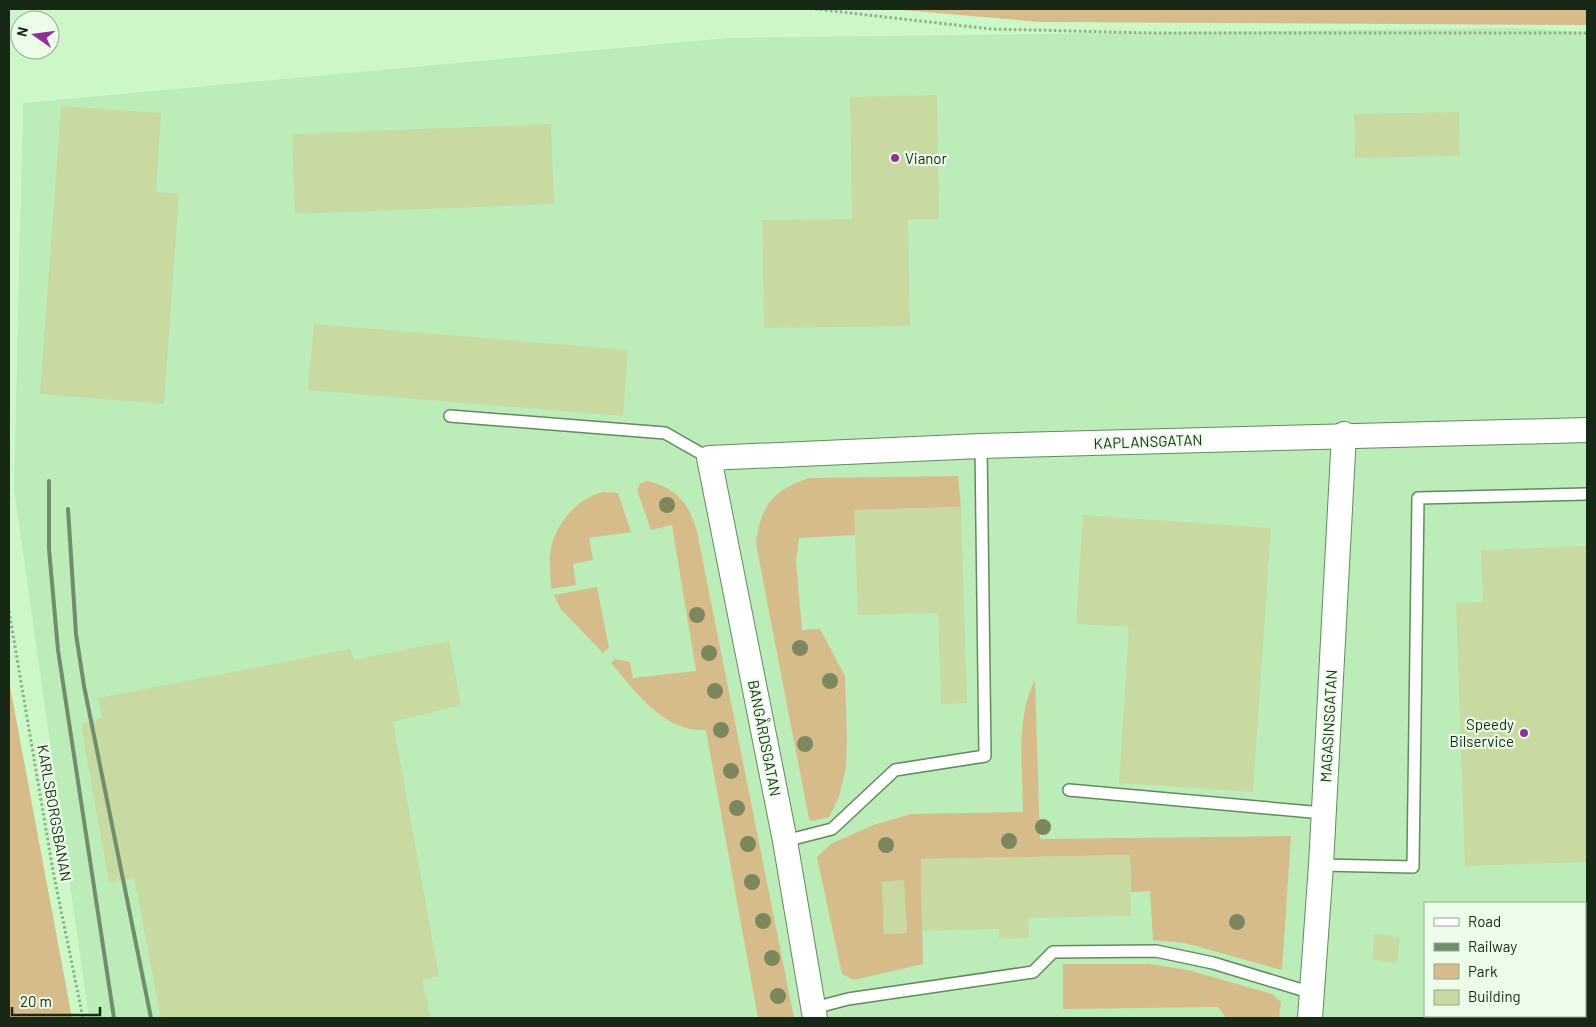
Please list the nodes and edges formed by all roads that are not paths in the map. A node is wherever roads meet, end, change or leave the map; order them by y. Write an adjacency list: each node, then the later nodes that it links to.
1 (450, 416): 5 (lane)
2 (1587, 430): 3 (street, KAPLANSGATAN)
3 (1344, 434): 4 (street, KAPLANSGATAN); 8 (street, MAGASINSGATAN)
4 (981, 446): 5 (street, KAPLANSGATAN); 9 (lane)
5 (709, 458): 9 (street, BANGÅRDSGATAN)
6 (1587, 494): 10 (lane)
7 (1069, 790): 8 (lane)
8 (1323, 813): 10 (street, MAGASINSGATAN)
9 (785, 841): 12 (street, BANGÅRDSGATAN)
10 (1321, 864): 11 (street, MAGASINSGATAN)
11 (1312, 993): 12 (lane); 13 (street, MAGASINSGATAN)
12 (814, 1013)
13 (1310, 1018)

